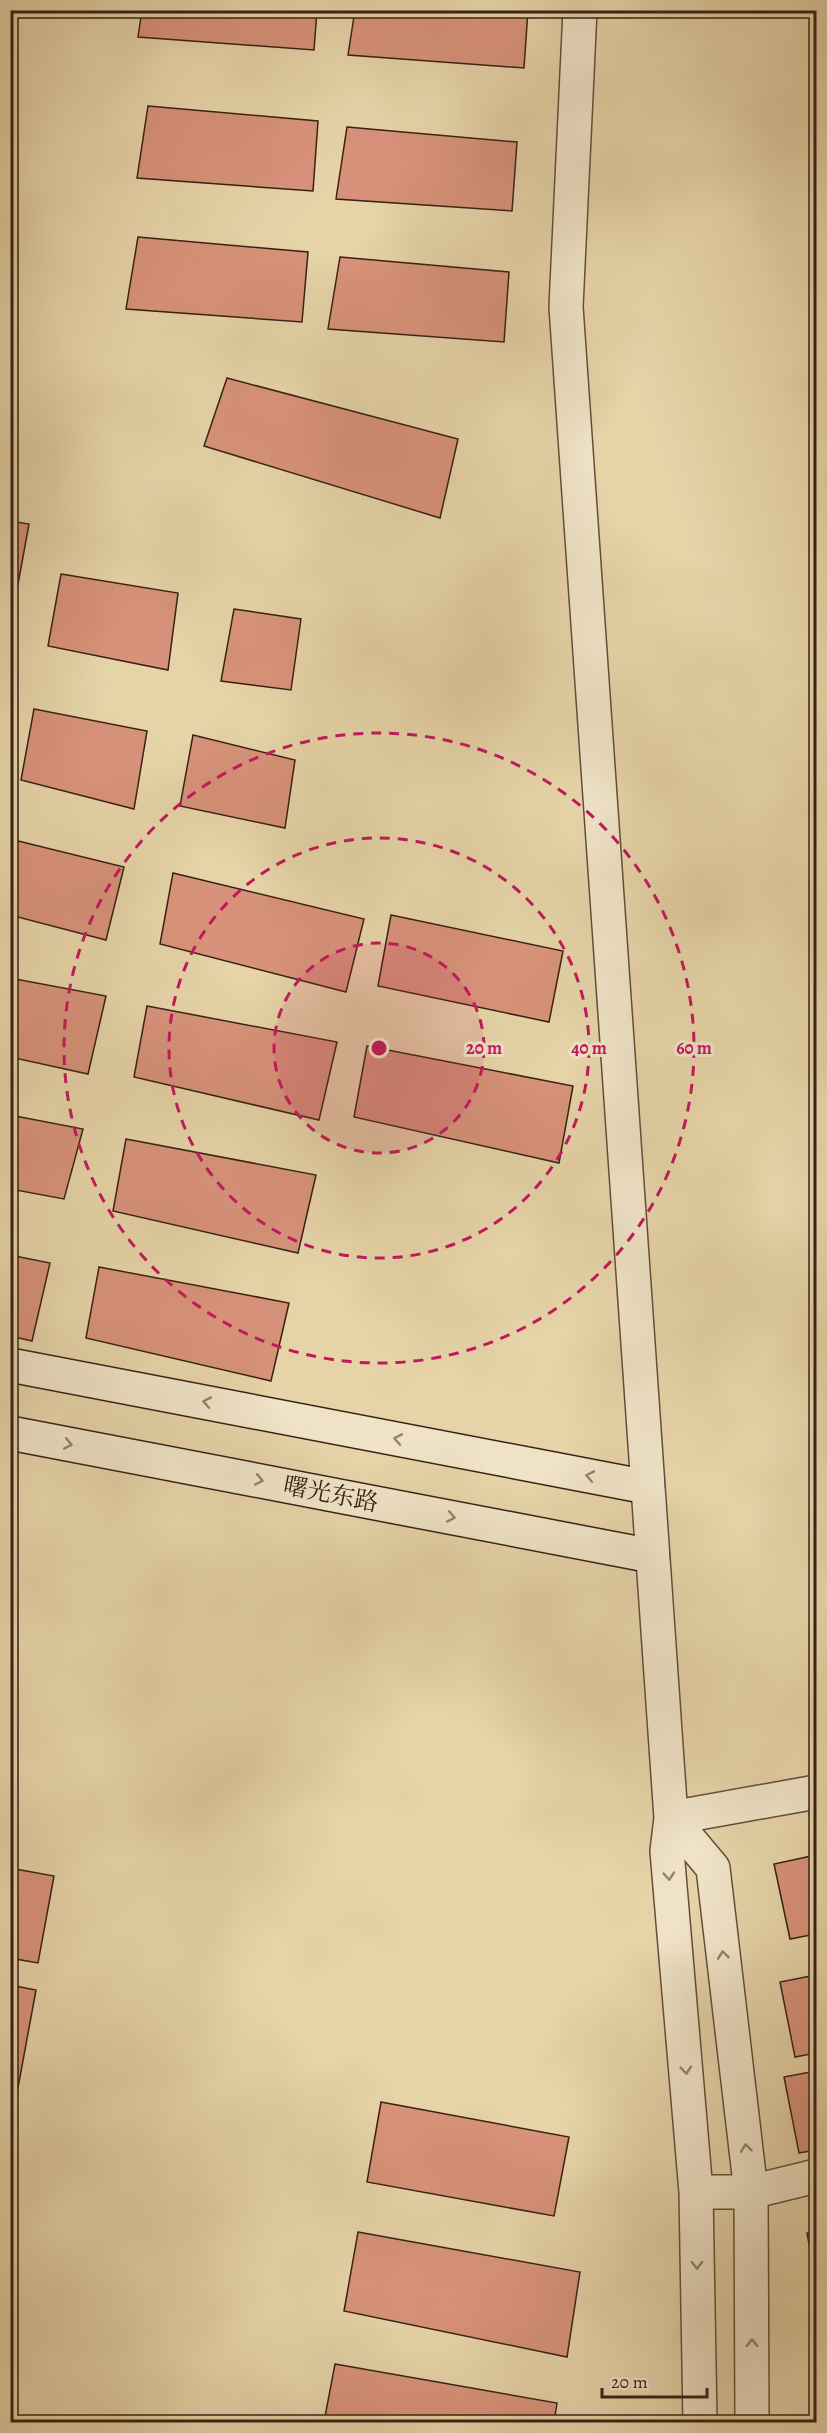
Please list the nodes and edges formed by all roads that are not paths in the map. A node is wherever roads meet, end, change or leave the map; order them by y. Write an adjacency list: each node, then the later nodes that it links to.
1 (580, 10): 4 (street)
2 (10, 1365): 4 (street, one-way to 2)
3 (10, 1432): 5 (street, 曙光东路, one-way to 5)
4 (647, 1487): 5 (street)
5 (652, 1556): 7 (street)
6 (816, 1792): 7 (street)
7 (671, 1818): 9 (street, one-way to 9); 10 (street, one-way to 7)
8 (816, 2176): 10 (street)
9 (696, 2192): 10 (street); 11 (street, one-way to 11)
10 (751, 2192): 12 (street, one-way to 10)
11 (700, 2422)
12 (752, 2422)

